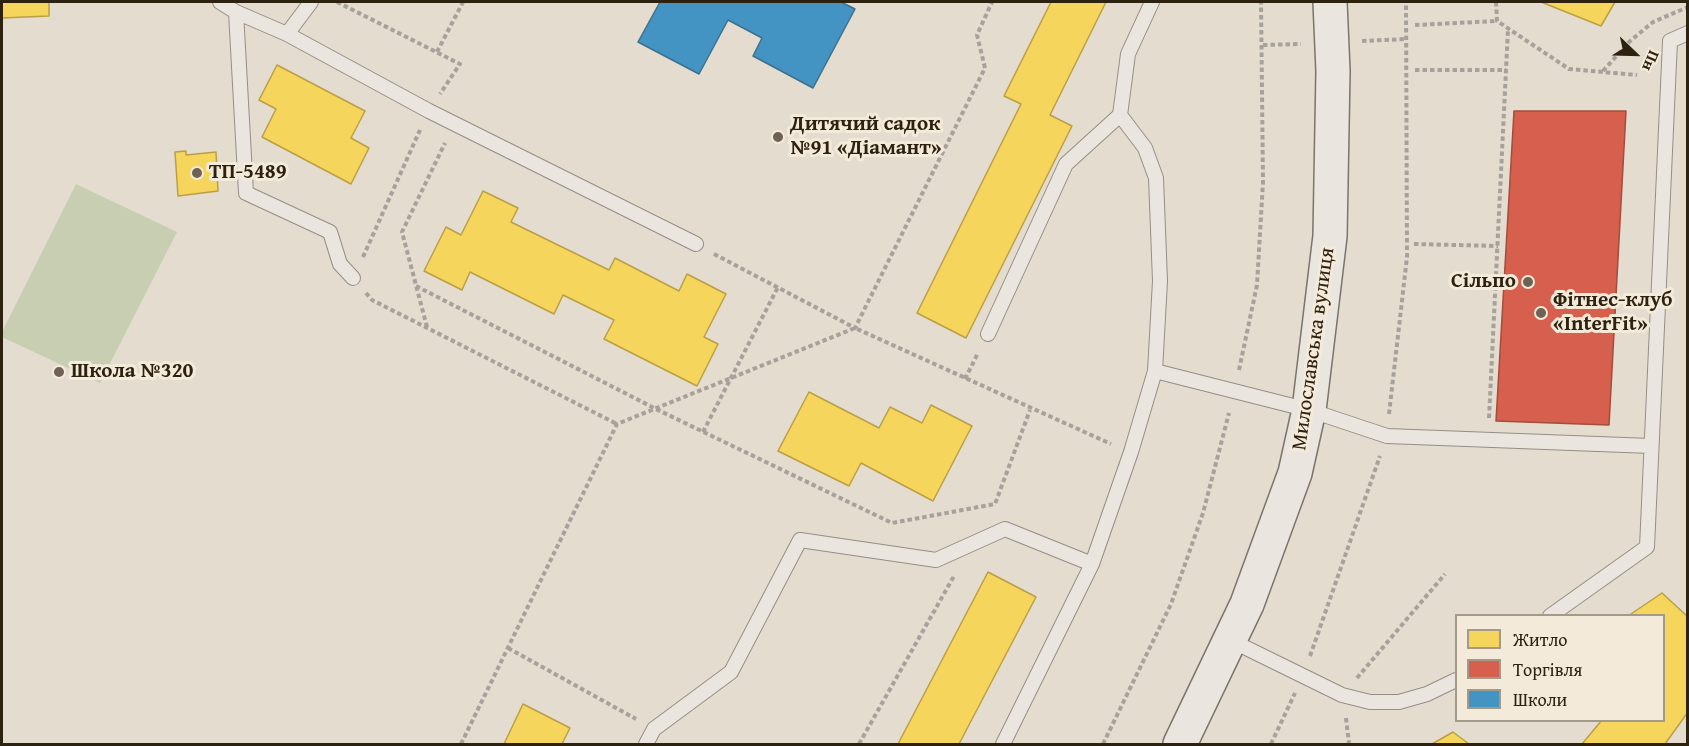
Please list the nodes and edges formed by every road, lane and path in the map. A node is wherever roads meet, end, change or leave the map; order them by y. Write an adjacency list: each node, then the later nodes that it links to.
1 (220, 2): 12 (lane)
2 (311, 2): 17 (lane)
3 (337, 2): 18 (path)
4 (463, 2): 18 (path)
5 (992, 2): 33 (path)
6 (1152, 2): 24 (lane)
7 (1261, 2): 38 (path)
8 (1330, 2): 41 (main road, Милославська вулиця)
9 (1406, 2): 44 (path)
10 (1496, 2): 13 (path)
11 (1688, 7): 21 (path)
12 (236, 12): 17 (lane); 29 (lane)
13 (1497, 21): 14 (path); 15 (path)
14 (1415, 26)
15 (1508, 29): 20 (path); 21 (path)
16 (1688, 33): 46 (lane)
17 (287, 34): 23 (lane)
18 (437, 52): 23 (path)
19 (1415, 70): 20 (path)
20 (1506, 70): 28 (path)
21 (1602, 72): 22 (path)
22 (1637, 75)
23 (429, 111): 25 (lane); 29 (path)
24 (1120, 115): 34 (lane); 35 (lane)
25 (454, 124): 26 (lane); 30 (path)
26 (696, 244): 31 (path)
27 (1414, 244): 28 (path)
28 (1498, 246): 45 (path)
29 (353, 278): 32 (path)
30 (416, 285): 32 (path); 39 (path)
31 (778, 287): 33 (path); 36 (path)
32 (427, 328): 42 (path)
33 (855, 328): 36 (path); 37 (path)
34 (988, 334): 37 (path)
35 (1155, 371): 38 (lane); 47 (lane)
36 (731, 379): 39 (path); 43 (path)
37 (965, 379): 40 (path)
38 (1234, 391): 41 (lane); 62 (path)
39 (656, 409): 42 (path); 43 (path)
40 (1030, 410): 43 (path); 47 (path)
41 (1309, 410): 44 (lane); 52 (main road, Милославська вулиця)
42 (617, 424): 53 (path)
43 (703, 432)
44 (1387, 436): 45 (lane); 54 (path)
45 (1488, 440): 46 (lane)
46 (1651, 446): 51 (lane)
47 (1131, 452): 49 (lane)
48 (972, 544): 49 (lane); 57 (lane); 60 (path)
49 (1092, 564): 61 (lane)
50 (1445, 574): 56 (path)
51 (1551, 614)
52 (1230, 640): 54 (lane); 63 (main road, Милославська вулиця)
53 (508, 648): 57 (path); 58 (path)
54 (1303, 676): 56 (lane); 64 (path)
55 (1455, 680): 56 (lane)
56 (1342, 695)
57 (654, 729): 59 (lane)
58 (461, 744)
59 (646, 744)
60 (860, 744)
61 (1003, 744)
62 (1103, 744)
63 (1180, 744)
64 (1271, 744)

